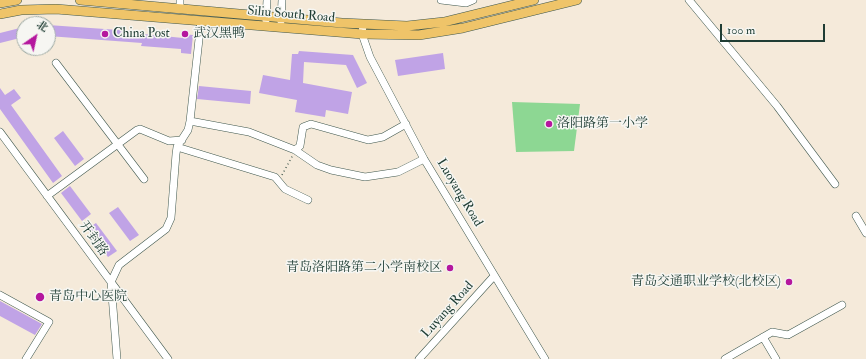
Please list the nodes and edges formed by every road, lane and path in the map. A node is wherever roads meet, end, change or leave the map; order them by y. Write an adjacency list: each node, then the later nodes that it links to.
1 (12, 0): 2 (main road); 12 (main road)
2 (17, 0)
3 (80, 0): 4 (main road, Siliu South Road)
4 (90, 0): 13 (main road, Siliu South Road)
5 (267, 0): 16 (street)
6 (282, 0): 17 (street)
7 (441, 0): 8 (street)
8 (473, 0)
9 (534, 0): 18 (main road, Siliu South Road)
10 (577, 0): 18 (main road, Siliu South Road)
11 (689, 0): 30 (street)
12 (0, 3)
13 (180, 4): 16 (main road, Siliu South Road)
14 (0, 14): 15 (main road, Siliu South Road)
15 (201, 21): 16 (main road, Siliu South Road); 20 (street)
16 (266, 22): 17 (main road, Siliu South Road)
17 (280, 23): 18 (main road, Siliu South Road)
18 (362, 30): 21 (street, Luoyang Road)
19 (56, 63): 24 (street)
20 (190, 121): 23 (street); 26 (street)
21 (406, 124): 26 (street); 27 (street, Luoyang Road)
22 (0, 132): 31 (street, 开封路)
23 (182, 140): 24 (street); 25 (street)
24 (117, 144): 29 (street); 31 (street)
25 (178, 147): 28 (street); 36 (street)
26 (295, 150): 27 (street); 28 (path)
27 (424, 159): 35 (street, Luoyang Road)
28 (275, 177): 32 (street)
29 (144, 179)
30 (835, 184)
31 (47, 196): 36 (street, 开封路)
32 (308, 200)
33 (856, 216): 34 (street)
34 (866, 233)
35 (494, 276): 43 (street, Luyang Road); 44 (street, Luoyang Road)
36 (111, 282): 41 (street); 42 (street, 开封路)
37 (0, 295): 40 (street)
38 (842, 305): 39 (street)
39 (763, 337): 45 (street); 46 (street)
40 (26, 359)
41 (116, 359)
42 (168, 359)
43 (419, 359)
44 (545, 359)
45 (724, 359)
46 (776, 359)

